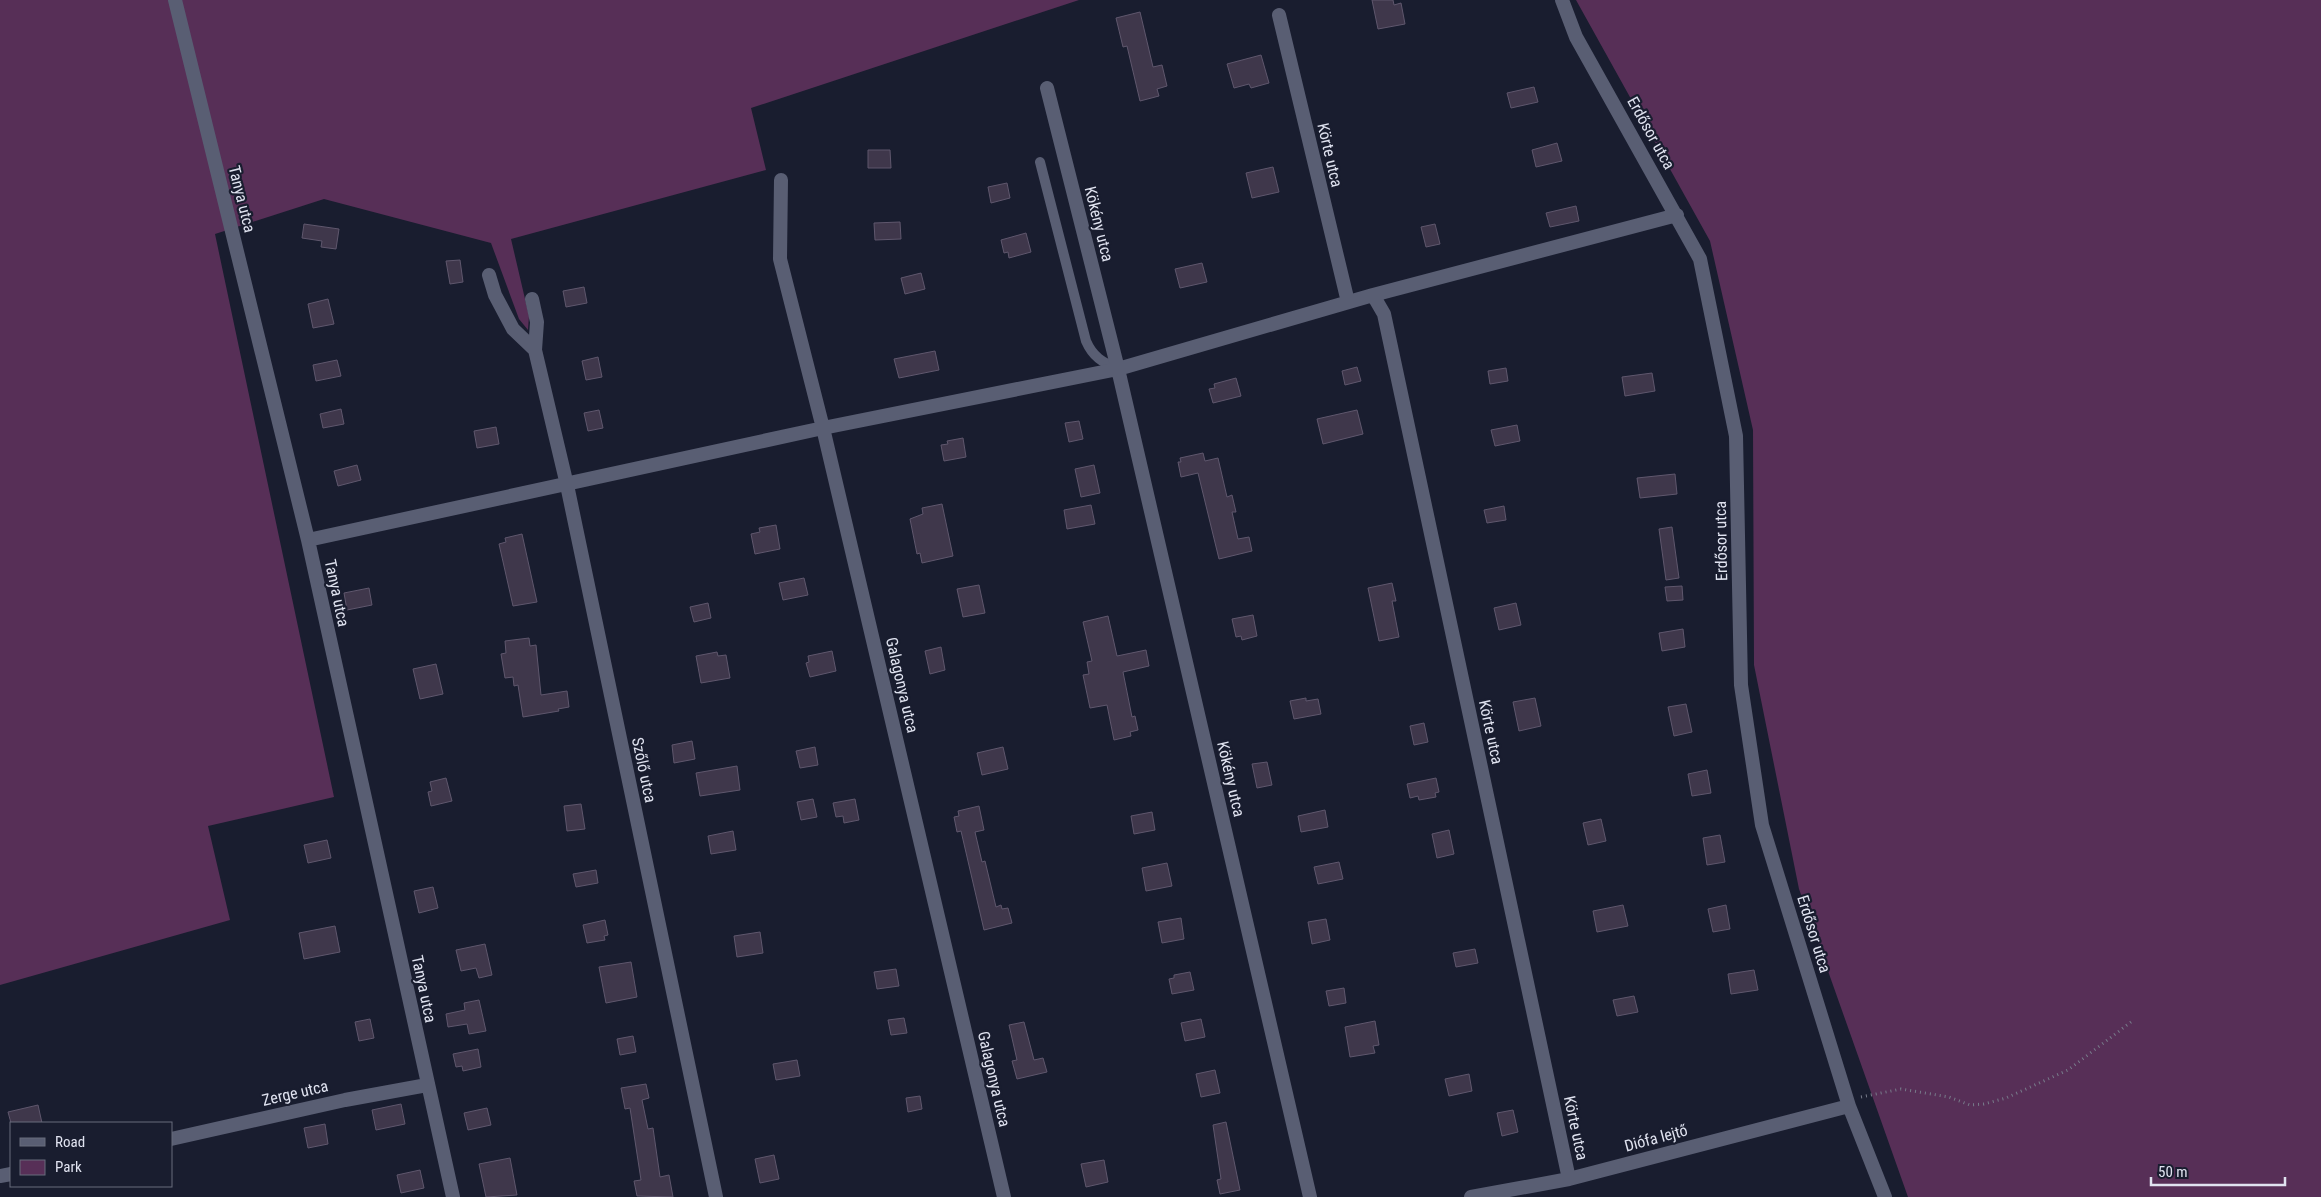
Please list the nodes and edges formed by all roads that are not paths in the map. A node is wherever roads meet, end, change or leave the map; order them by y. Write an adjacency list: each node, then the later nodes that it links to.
1 (175, 0): 16 (street, Tanya utca)
2 (1562, 0): 7 (street, Erdősor utca)
3 (1279, 15): 11 (street, Körte utca)
4 (1047, 88): 13 (street, Kökény utca)
5 (1040, 162): 13 (lane)
6 (781, 180): 14 (street, Galagonya utca)
7 (1677, 215): 9 (street); 18 (street, Erdősor utca)
8 (489, 275): 12 (street)
9 (1373, 295): 11 (street); 20 (street, Körte utca)
10 (532, 299): 12 (street, Szőlő utca)
11 (1348, 302): 13 (street)
12 (535, 350): 15 (street, Szőlő utca)
13 (1118, 369): 14 (street); 25 (street, Kökény utca)
14 (824, 428): 15 (street); 24 (street, Galagonya utca)
15 (567, 484): 16 (street); 23 (street, Szőlő utca)
16 (308, 540): 17 (street, Tanya utca)
17 (427, 1085): 19 (street, Zerge utca); 22 (street, Tanya utca)
18 (1849, 1103): 20 (street, Diófa lejtő); 27 (street, Erdősor utca)
19 (172, 1139)
20 (1568, 1179): 21 (street, Diófa lejtő)
21 (1521, 1193): 26 (street, Diófa lejtő)
22 (453, 1197)
23 (716, 1197)
24 (1004, 1197)
25 (1310, 1197)
26 (1470, 1197)
27 (1885, 1197)

